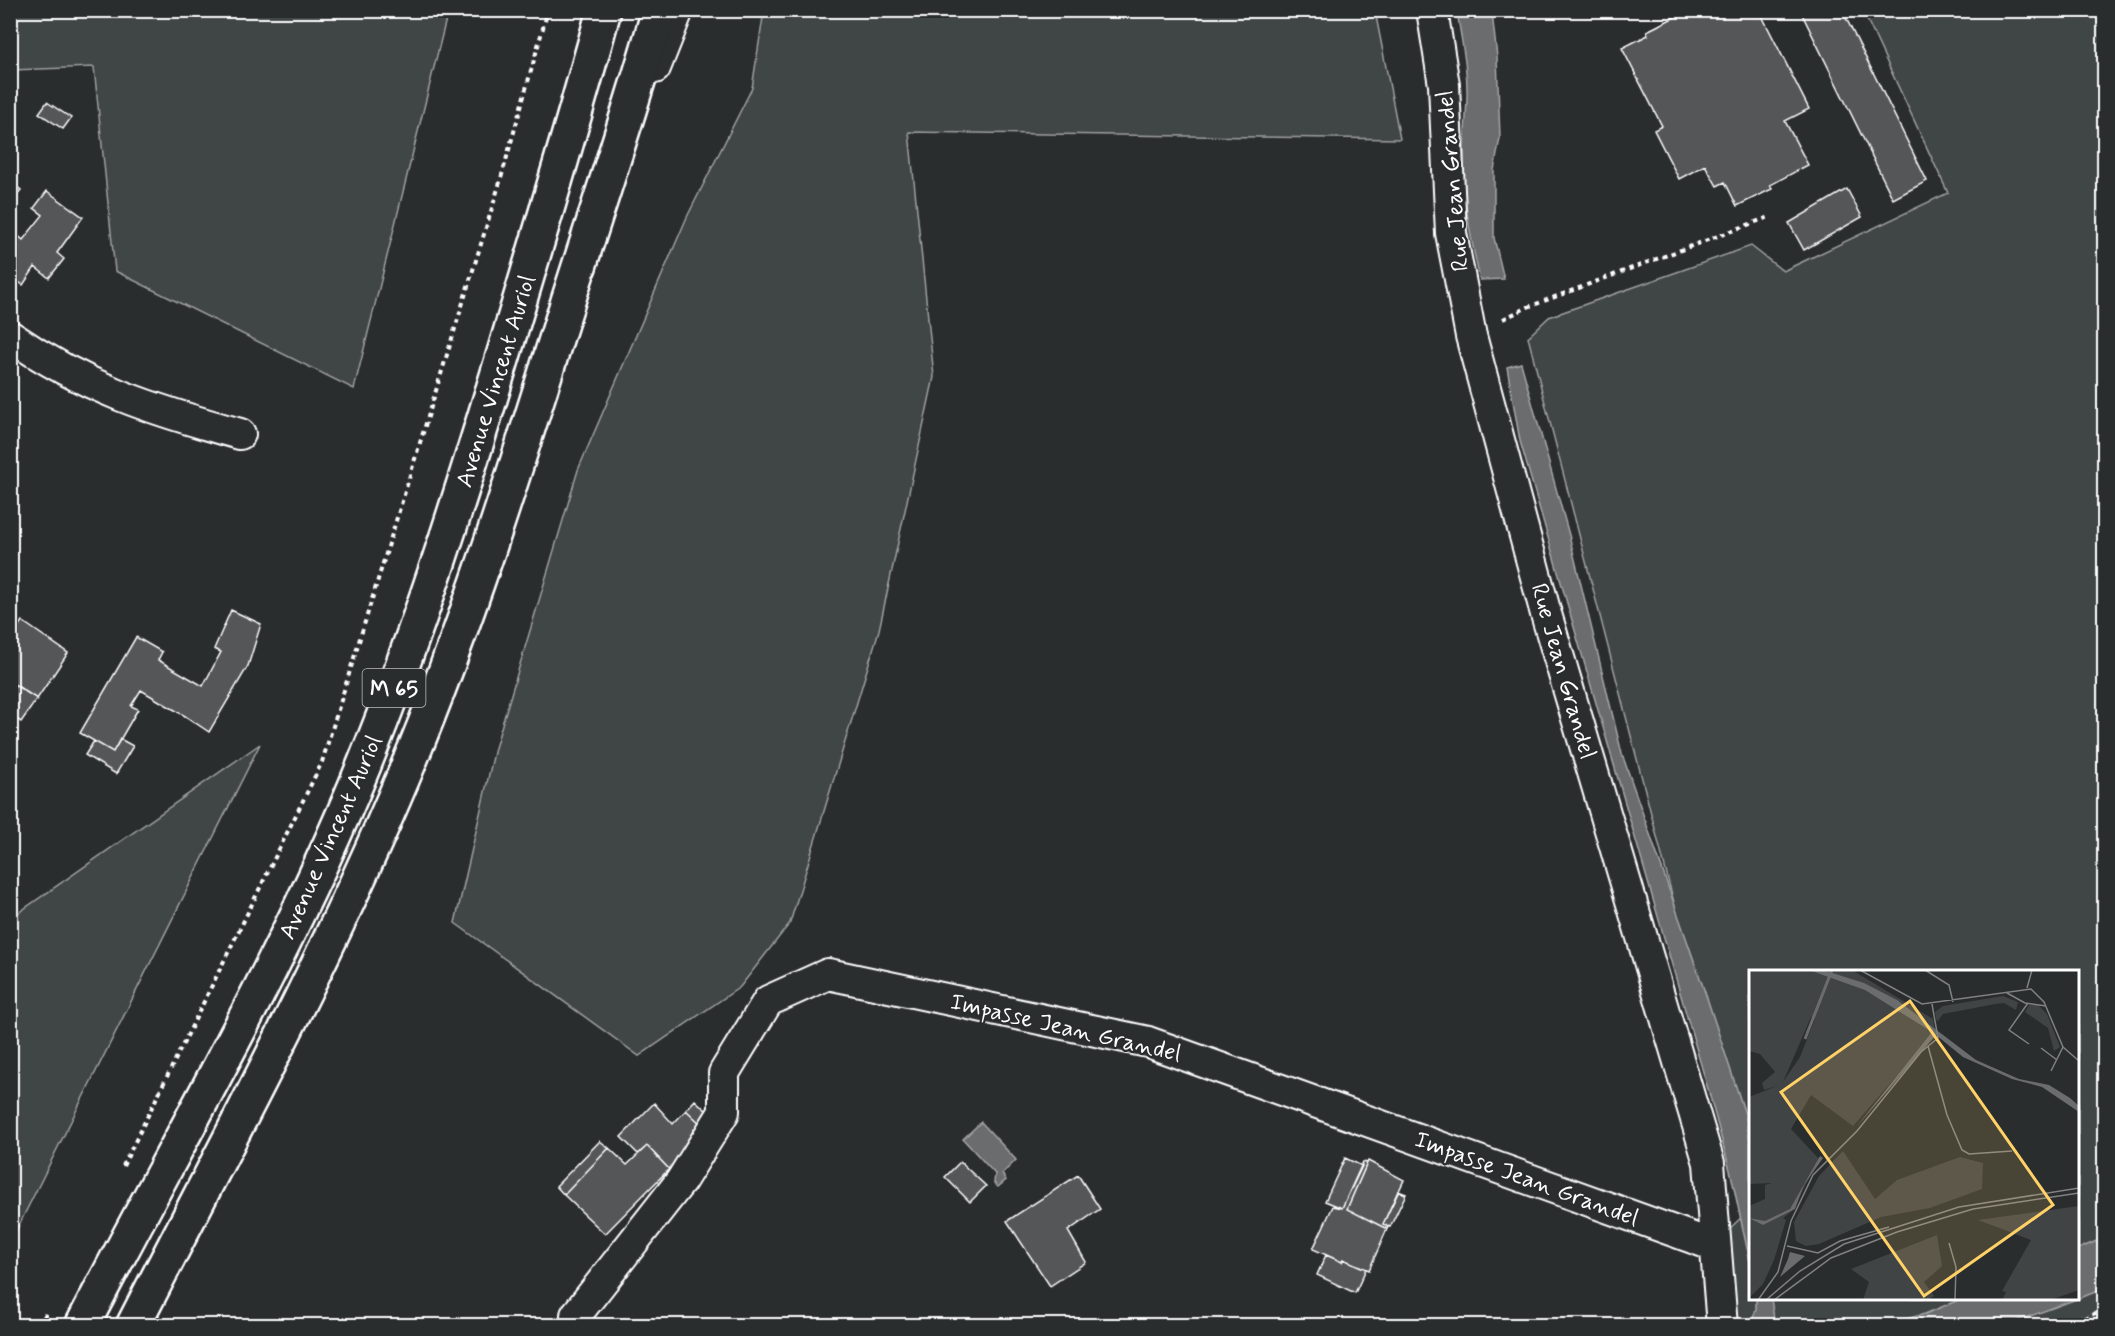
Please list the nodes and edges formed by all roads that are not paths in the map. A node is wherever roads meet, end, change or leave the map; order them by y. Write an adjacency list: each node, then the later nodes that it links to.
1 (604, 10): 11 (main road, Avenue Vincent Auriol / M 65)
2 (659, 10): 5 (main road, Avenue Vincent Auriol / M 65)
3 (678, 10): 5 (street, Avenue Vincent Auriol)
4 (1432, 10): 8 (street, Rue Jean Grandel)
5 (586, 244): 10 (main road, Avenue Vincent Auriol / M 65)
6 (10, 336): 7 (street)
7 (240, 434)
8 (1715, 1246): 9 (street, Impasse Jean Grandel); 12 (street, Rue Jean Grandel)
9 (576, 1315)
10 (134, 1323)
11 (82, 1326)
12 (1722, 1326)

